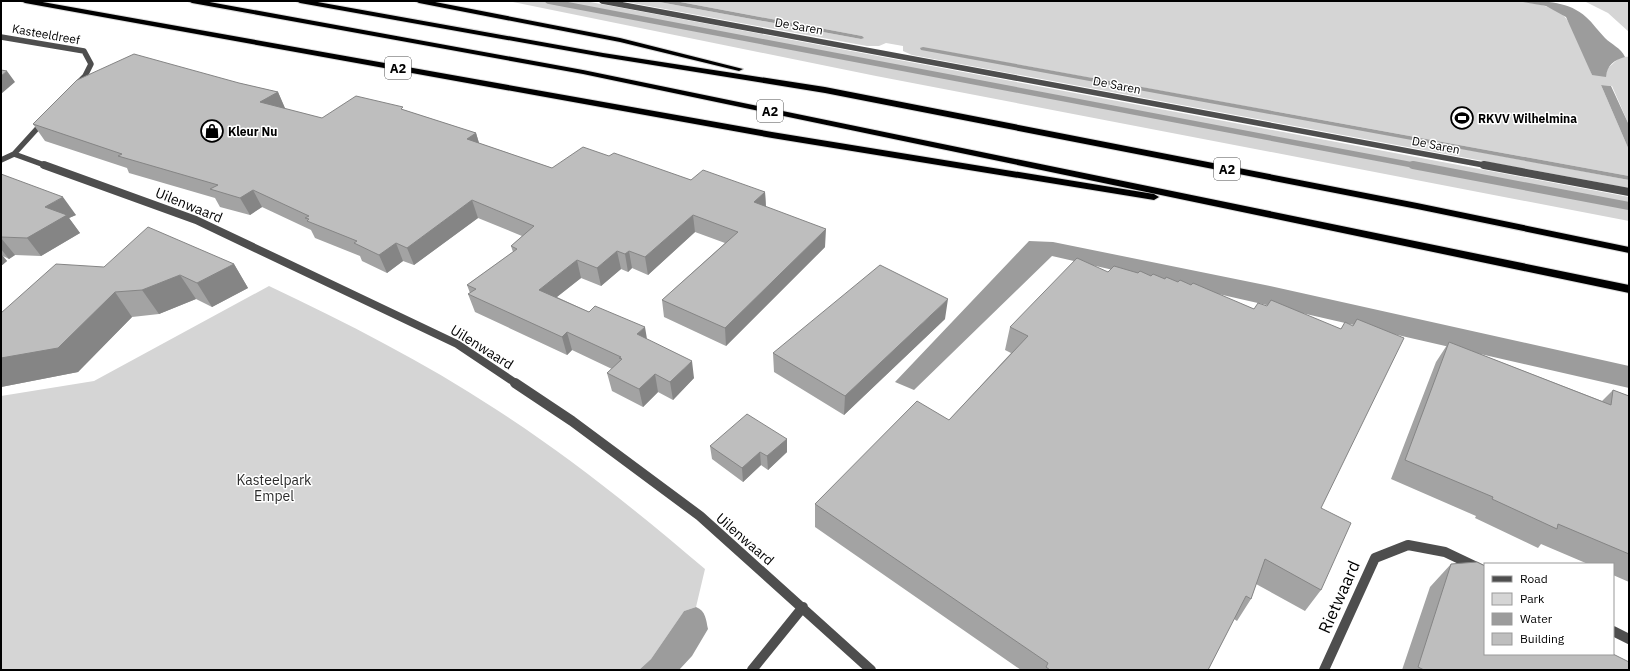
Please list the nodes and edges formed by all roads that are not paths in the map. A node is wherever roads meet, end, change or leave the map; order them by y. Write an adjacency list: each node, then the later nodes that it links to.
1 (25, 1): 13 (highway, A2)
2 (192, 1): 13 (highway, A2)
3 (300, 1): 8 (highway, A2)
4 (419, 1): 8 (highway, A2)
5 (602, 1): 12 (street, De Saren)
6 (1, 37): 7 (street, Kasteeldreef)
7 (75, 87)
8 (826, 90): 14 (highway, A2)
9 (50, 115): 10 (street)
10 (14, 154): 11 (street); 17 (street, Uilenwaard)
11 (1, 160)
12 (1629, 192)
13 (1346, 229): 15 (highway, A2)
14 (1629, 250)
15 (1629, 289)
16 (1484, 571): 22 (street, Rietwaard)
17 (803, 607): 20 (street); 21 (street, Uilenwaard)
18 (1614, 631): 19 (street)
19 (1629, 638)
20 (752, 670)
21 (871, 670)
22 (1324, 670)

